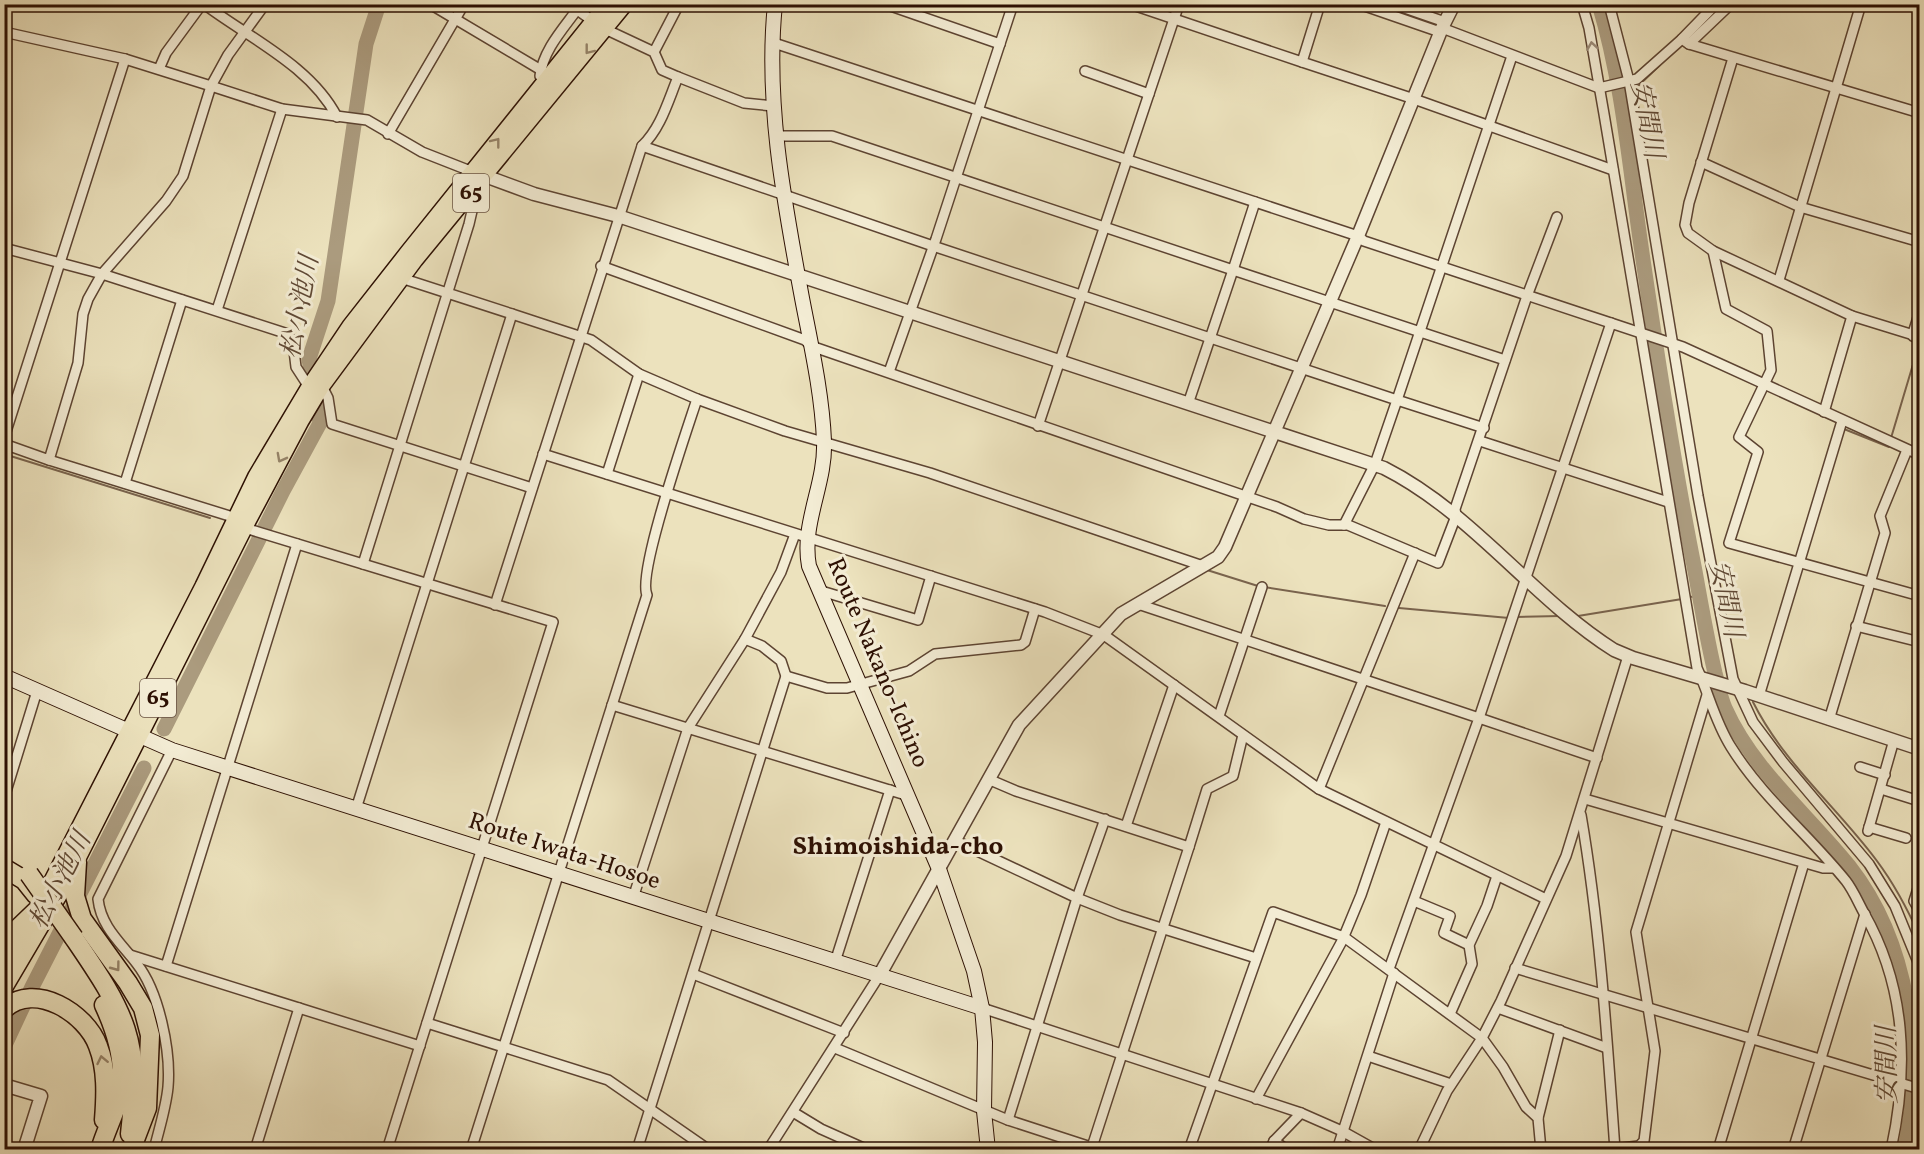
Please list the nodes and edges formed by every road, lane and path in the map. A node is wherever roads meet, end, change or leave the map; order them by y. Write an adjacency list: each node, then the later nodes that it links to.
1 (7, 4): 24 (street)
2 (203, 4): 30 (street); 39 (street)
3 (265, 4): 30 (street)
4 (430, 4): 25 (street)
5 (464, 4): 25 (street)
6 (607, 4): 27 (main road, 65)
7 (625, 4): 27 (main road, 65)
8 (679, 4): 34 (street)
9 (775, 4): 32 (main road, Route Nakano-Ichino)
10 (885, 4): 33 (street)
11 (1013, 4): 33 (street)
12 (1130, 4): 26 (street)
13 (1179, 4): 26 (street)
14 (1320, 4): 38 (street)
15 (1359, 4): 28 (street)
16 (1393, 4): 28 (street)
17 (1454, 4): 28 (street)
18 (1581, 4): 46 (street, one-way to 18)
19 (1609, 4): 43 (street)
20 (1716, 4): 31 (street)
21 (1731, 4): 31 (street)
22 (1861, 4): 47 (street)
23 (573, 8): 27 (street); 40 (street)
24 (4, 15)
25 (455, 19): 40 (street); 56 (street)
26 (1173, 20): 38 (street); 48 (street)
27 (599, 25): 34 (street); 45 (main road, 65); 62 (main road, 65, one-way to 62)
28 (1442, 27): 35 (street); 49 (street)
29 (4, 32): 37 (street)
30 (244, 33): 44 (street); 54 (street)
31 (1685, 41): 36 (street); 43 (street)
32 (771, 42): 50 (main road, Route Nakano-Ichino); 52 (street)
33 (1000, 44): 52 (street)
34 (654, 52): 42 (street)
35 (1512, 56): 46 (street); 55 (street)
36 (1733, 57): 47 (street); 60 (street)
37 (125, 58): 39 (street); 76 (street)
38 (1302, 62): 49 (street)
39 (159, 69): 44 (street)
40 (541, 70): 45 (street)
41 (1085, 70): 48 (street)
42 (678, 77): 50 (street); 58 (street)
43 (1628, 81): 46 (street); 100 (street)
44 (211, 86): 51 (street); 80 (street)
45 (539, 86): 62 (main road, 65, one-way to 45)
46 (1600, 88): 61 (street)
47 (1835, 88): 53 (street); 67 (street)
48 (1149, 94): 59 (street)
49 (1414, 99): 55 (street); 71 (street)
50 (774, 106): 57 (main road, Route Nakano-Ichino)
51 (282, 109): 54 (street); 89 (street)
52 (977, 110): 59 (street); 63 (street)
53 (1920, 113)
54 (341, 118): 56 (street)
55 (1489, 124): 61 (street); 78 (street)
56 (388, 134): 62 (street)
57 (776, 136): 63 (street); 65 (main road, Route Nakano-Ichino)
58 (642, 146): 65 (street); 68 (street)
59 (1127, 160): 66 (street); 70 (street)
60 (1701, 162): 67 (street); 75 (street)
61 (1613, 170): 96 (street)
62 (479, 174): 64 (main road, 65); 68 (street); 107 (main road, 65)
63 (956, 177): 70 (street); 73 (street)
64 (474, 189): 82 (main road, 65); 84 (street)
65 (785, 196): 73 (street); 81 (main road, Route Nakano-Ichino)
66 (1255, 202): 71 (street); 79 (street)
67 (1800, 207): 72 (street); 83 (street)
68 (618, 216): 77 (street); 81 (street)
69 (1557, 217): 86 (street)
70 (1105, 227): 79 (street); 85 (street)
71 (1358, 236): 78 (street); 88 (street)
72 (1920, 242)
73 (933, 246): 85 (street); 90 (street)
74 (4, 248): 76 (street)
75 (1713, 251): 83 (street); 108 (street)
76 (60, 262): 80 (street); 117 (street)
77 (601, 266): 97 (street); 101 (street)
78 (1442, 266): 86 (street); 95 (street)
79 (1233, 270): 88 (street); 99 (street)
80 (102, 274): 87 (street); 125 (street)
81 (798, 276): 90 (street); 101 (main road, Route Nakano-Ichino)
82 (401, 278): 84 (street); 107 (main road, 65)
83 (1779, 280): 92 (street)
84 (448, 293): 91 (street); 121 (street)
85 (1082, 295): 99 (street); 103 (street)
86 (1527, 296): 94 (street); 102 (street)
87 (182, 300): 89 (street); 130 (street)
88 (1330, 303): 95 (street); 104 (street)
89 (217, 310): 107 (street)
90 (910, 313): 103 (street); 105 (street)
91 (512, 314): 97 (street); 127 (street)
92 (1852, 316): 98 (street); 112 (street)
93 (1920, 316): 98 (street)
94 (1611, 323): 96 (street); 128 (street)
95 (1420, 332): 102 (street); 110 (street)
96 (1640, 333): 100 (street); 134 (street)
97 (580, 336): 106 (street); 123 (street)
98 (1917, 336)
99 (1211, 337): 104 (street); 111 (street)
100 (1672, 343): 108 (street); 166 (street)
101 (810, 346): 105 (street); 119 (main road, Route Nakano-Ichino)
102 (1505, 360): 115 (street)
103 (1058, 362): 111 (street); 114 (street)
104 (1303, 369): 110 (street); 116 (street)
105 (889, 372): 114 (street)
106 (639, 374): 109 (street); 129 (street)
107 (317, 382): 121 (street); 136 (main road, 65, one-way to 136); 136 (main road, 65)
108 (1764, 386): 112 (street); 141 (street)
109 (696, 399): 119 (street); 132 (street)
110 (1397, 400): 115 (street); 126 (street)
111 (1188, 404): 116 (street)
112 (1824, 412): 113 (street)
113 (1842, 421): 122 (street); 141 (street)
114 (1038, 426): 133 (street)
115 (1484, 428): 118 (street)
116 (1275, 433): 126 (street); 133 (street)
117 (4, 438)
118 (1480, 441): 128 (street); 135 (street)
119 (824, 442): 138 (main road, Route Nakano-Ichino); 143 (street)
120 (4, 444): 125 (street)
121 (400, 444): 127 (street); 142 (street)
122 (1907, 450): 124 (street); 147 (street)
123 (543, 454): 129 (street); 131 (street)
124 (1920, 455)
125 (49, 460): 130 (street)
126 (1375, 464): 135 (street); 137 (street)
127 (464, 465): 131 (street); 146 (street)
128 (1563, 469): 134 (street); 145 (street)
129 (607, 474): 132 (street)
130 (125, 483): 136 (street)
131 (532, 488): 152 (street)
132 (668, 494): 138 (street); 169 (street)
133 (1248, 497): 137 (street); 143 (street)
134 (1668, 502): 163 (street)
135 (1456, 516): 140 (street); 145 (street)
136 (245, 525): 139 (street); 174 (main road, 65)
137 (1344, 525): 140 (street)
138 (800, 536): 144 (street); 149 (main road, Route Nakano-Ichino); 156 (street)
139 (297, 544): 142 (street); 182 (street)
140 (1415, 554): 162 (street)
141 (1799, 563): 147 (street); 168 (street)
142 (363, 564): 146 (street)
143 (1203, 566): 151 (street)
144 (931, 576): 149 (street); 153 (street)
145 (1526, 578): 159 (street); 171 (street)
146 (427, 583): 152 (street); 192 (street)
147 (1869, 584): 150 (street); 154 (street)
148 (1262, 587): 157 (street)
149 (817, 590): 164 (main road, Route Nakano-Ichino)
150 (1920, 596)
151 (1138, 604): 155 (street); 157 (street)
152 (495, 605): 202 (street)
153 (1035, 609): 155 (street); 164 (street)
154 (1856, 626): 158 (street); 172 (street)
155 (1104, 634): 165 (street); 184 (street)
156 (745, 639): 161 (street); 173 (street)
157 (1246, 640): 162 (street); 170 (street)
158 (1920, 642)
159 (1628, 656): 163 (street); 180 (street)
160 (4, 676): 167 (main road, Route Iwata-Hosoe)
161 (786, 676): 164 (street); 179 (street)
162 (1362, 678): 171 (street); 185 (street)
163 (1703, 680): 166 (street); 196 (street); 207 (street)
164 (860, 684): 188 (main road, Route Nakano-Ichino)
165 (1174, 685): 170 (street); 197 (street)
166 (1740, 690): 168 (street); 229 (street)
167 (37, 691): 174 (main road, Route Iwata-Hosoe); 189 (street)
168 (1759, 696): 172 (street)
169 (612, 705): 173 (street); 208 (street)
170 (1219, 716): 175 (street)
171 (1479, 718): 180 (street); 200 (street)
172 (1829, 720): 176 (street)
173 (688, 728): 179 (street); 211 (street)
174 (133, 735): 178 (main road, Route Iwata-Hosoe); 203 (main road, 65); 215 (main road, 65)
175 (1243, 735): 185 (street); 201 (street)
176 (1894, 740): 177 (street); 183 (street)
177 (1920, 749)
178 (172, 750): 182 (main road, Route Iwata-Hosoe); 224 (street)
179 (762, 750): 187 (street); 218 (street)
180 (1598, 758): 190 (street)
181 (1860, 767): 183 (street)
182 (227, 768): 192 (main road, Route Iwata-Hosoe); 228 (street)
183 (1885, 775): 186 (street)
184 (988, 779): 194 (street); 199 (street)
185 (1319, 789): 195 (street)
186 (1881, 789): 191 (street); 198 (street)
187 (890, 790): 188 (street); 227 (street)
188 (909, 796): 206 (main road, Route Nakano-Ichino)
189 (4, 798)
190 (1585, 799): 193 (street); 196 (street)
191 (1916, 800)
192 (356, 809): 202 (main road, Route Iwata-Hosoe)
193 (1581, 814): 213 (street); 234 (street)
194 (1105, 819): 197 (street); 212 (street)
195 (1386, 822): 200 (street); 221 (street)
196 (1667, 822): 204 (street); 239 (street)
197 (1126, 826): 201 (street)
198 (1906, 838)
199 (954, 840): 206 (street); 212 (street)
200 (1435, 845): 209 (street); 214 (street)
201 (1189, 847): 219 (street)
202 (482, 850): 208 (main road, Route Iwata-Hosoe); 241 (street)
203 (77, 862): 235 (main road, 65); 272 (highway, one-way to 272)
204 (1804, 863): 207 (street); 246 (street)
205 (13, 867): 222 (highway)
206 (939, 868): 233 (street); 237 (main road, Route Nakano-Ichino)
207 (1834, 868): 217 (street)
208 (557, 874): 211 (main road, Route Iwata-Hosoe); 248 (street)
209 (1497, 876): 213 (street); 223 (street)
210 (1920, 882): 216 (street)
211 (633, 898): 218 (main road, Route Iwata-Hosoe)
212 (1077, 898): 219 (street); 242 (street)
213 (1546, 899): 230 (street)
214 (1414, 901): 223 (street); 231 (street)
215 (36, 911): 220 (highway); 226 (main road, 65)
216 (1920, 912)
217 (1865, 914): 253 (street); 254 (street)
218 (709, 922): 227 (main road, Route Iwata-Hosoe); 232 (street)
219 (1161, 927): 225 (street); 251 (street)
220 (4, 936)
221 (1344, 937): 225 (street); 231 (street); 259 (street)
222 (71, 944): 267 (highway); 272 (highway)
223 (1469, 945): 240 (street)
224 (129, 954): 228 (street); 273 (street)
225 (1256, 958): 256 (street)
226 (4, 962)
227 (835, 962): 233 (main road, Route Iwata-Hosoe)
228 (166, 966): 236 (street)
229 (1920, 967)
230 (1515, 968): 234 (street); 238 (street)
231 (1392, 971): 240 (street); 252 (street)
232 (693, 974): 244 (street); 260 (street)
233 (879, 976): 237 (main road, Route Iwata-Hosoe); 244 (street)
234 (1605, 996): 239 (street); 250 (street)
235 (6, 1001): 267 (highway, one-way to 235)
236 (299, 1008): 247 (street); 274 (street)
237 (982, 1008): 242 (street); 261 (main road)
238 (1498, 1008): 243 (street); 245 (street)
239 (1648, 1008): 246 (street); 270 (street)
240 (1450, 1014): 245 (street)
241 (427, 1023): 247 (street); 248 (street)
242 (1036, 1026): 251 (street); 265 (street)
243 (1560, 1030): 250 (street); 264 (street)
244 (844, 1033): 249 (street)
245 (1482, 1038): 257 (street); 264 (street)
246 (1751, 1039): 253 (street); 289 (street)
247 (420, 1046): 275 (street)
248 (504, 1047): 260 (street); 276 (street)
249 (835, 1048): 261 (street); 262 (street)
250 (1607, 1048): 270 (street)
251 (1122, 1055): 256 (street); 269 (street)
252 (1368, 1056): 257 (street); 266 (street)
253 (1820, 1059): 254 (street); 290 (street)
254 (1901, 1083): 258 (street); 291 (street)
255 (4, 1084): 271 (street)
256 (1210, 1084): 259 (street); 282 (street)
257 (1451, 1084): 286 (street)
258 (1920, 1089)
259 (1256, 1099): 263 (street)
260 (650, 1109): 277 (street); 278 (street)
261 (984, 1111): 265 (street); 281 (main road)
262 (793, 1112): 279 (street); 280 (street)
263 (1301, 1113): 266 (street); 268 (street)
264 (1538, 1118): 287 (street)
265 (1008, 1120): 269 (street)
266 (1342, 1131): 284 (street); 285 (street)
267 (101, 1144)
268 (1272, 1145): 283 (street)
269 (1096, 1148)
270 (1615, 1148): 288 (street)
271 (24, 1149)
272 (129, 1149)
273 (154, 1149)
274 (255, 1149)
275 (387, 1149)
276 (471, 1149)
277 (637, 1149)
278 (710, 1149)
279 (768, 1149)
280 (868, 1149)
281 (988, 1149)
282 (1189, 1149)
283 (1287, 1149)
284 (1337, 1149)
285 (1376, 1149)
286 (1419, 1149)
287 (1541, 1149)
288 (1603, 1149)
289 (1718, 1149)
290 (1793, 1149)
291 (1891, 1149)

